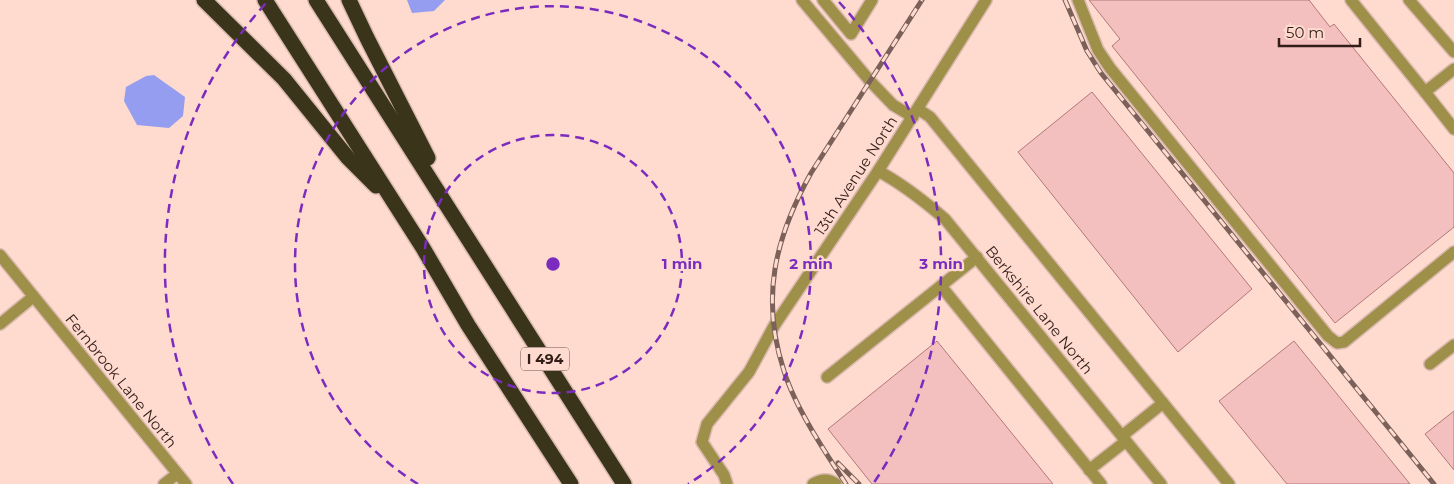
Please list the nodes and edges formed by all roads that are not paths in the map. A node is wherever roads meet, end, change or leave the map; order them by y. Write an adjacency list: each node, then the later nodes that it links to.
1 (204, 0): 18 (highway)
2 (265, 0): 18 (highway, I 494)
3 (316, 0): 19 (highway, I 494)
4 (349, 0): 19 (highway)
5 (802, 0): 15 (street)
6 (823, 0): 7 (street)
7 (872, 0)
8 (986, 0): 15 (street, 13th Avenue North)
9 (1078, 0): 20 (street)
10 (1351, 0): 14 (street)
11 (1409, 0): 12 (street)
12 (1454, 52)
13 (1454, 69): 14 (street)
14 (1425, 92): 16 (street)
15 (915, 113): 17 (street, 13th Avenue North); 29 (street)
16 (1454, 128)
17 (878, 171): 22 (street, Berkshire Lane North); 37 (street, 13th Avenue North)
18 (399, 210): 35 (highway, I 494)
19 (466, 233): 36 (highway, I 494)
20 (1454, 252)
21 (0, 255): 24 (street, Fernbrook Lane North)
22 (977, 257): 23 (street); 30 (street, Berkshire Lane North)
23 (941, 286): 28 (street); 31 (street)
24 (33, 297): 25 (street); 32 (street, Fernbrook Lane North)
25 (0, 324)
26 (1454, 345): 27 (street)
27 (1430, 364)
28 (827, 377)
29 (1163, 403): 30 (street); 42 (street)
30 (1124, 439): 31 (street); 41 (street, Berkshire Lane North)
31 (1089, 470): 40 (street)
32 (177, 474): 33 (street); 34 (street, Fernbrook Lane North)
33 (164, 484)
34 (186, 484)
35 (571, 484)
36 (624, 484)
37 (727, 484)
38 (812, 484): 39 (street)
39 (836, 484)
40 (1101, 484)
41 (1161, 484)
42 (1229, 484)

